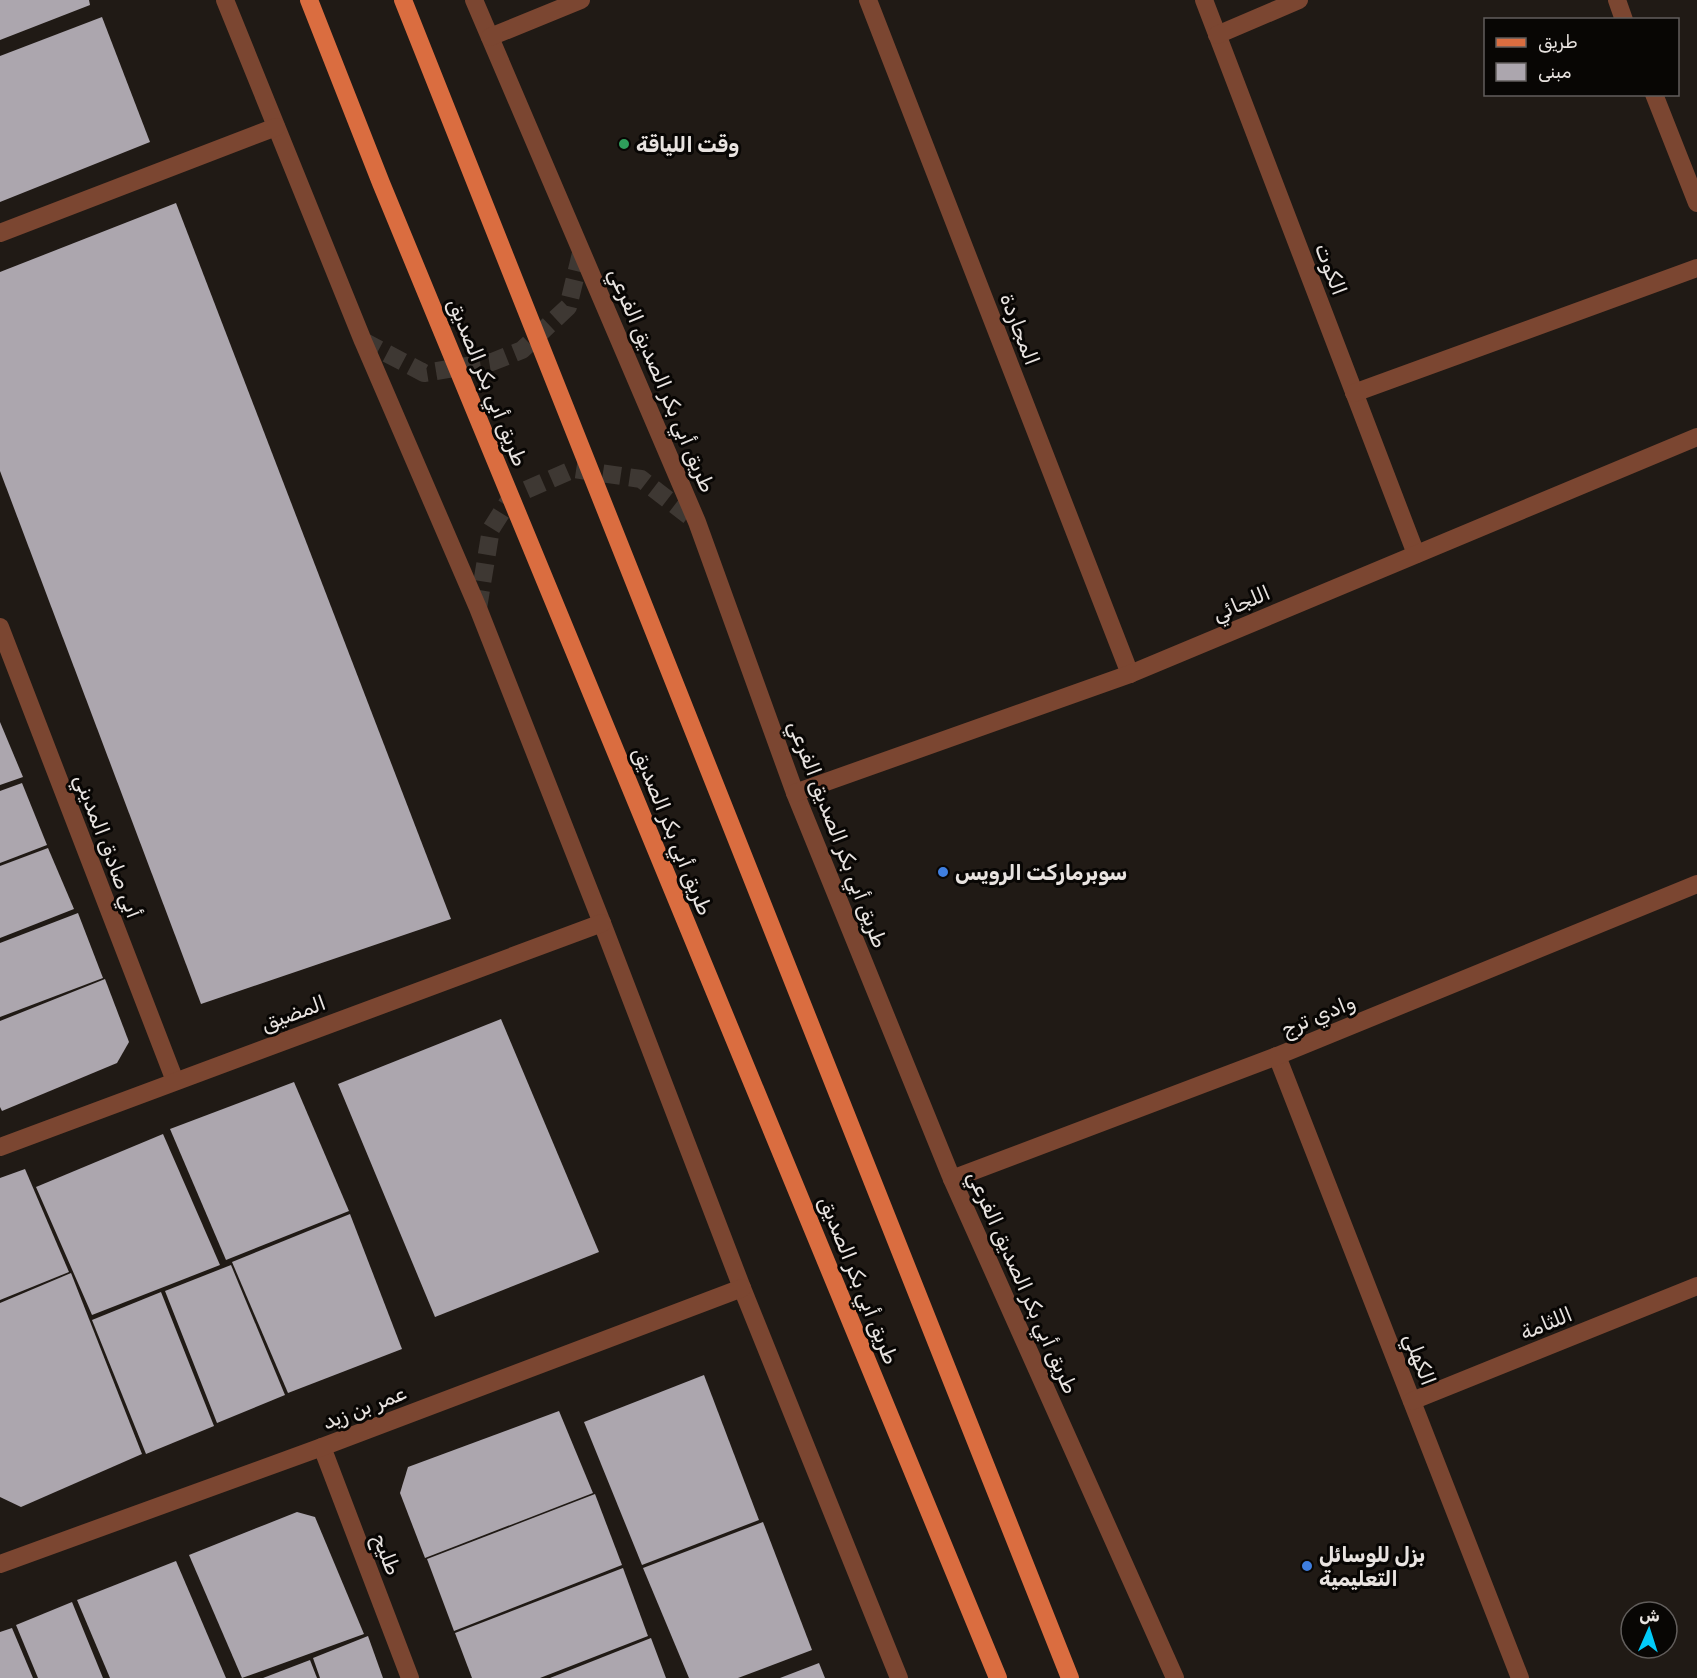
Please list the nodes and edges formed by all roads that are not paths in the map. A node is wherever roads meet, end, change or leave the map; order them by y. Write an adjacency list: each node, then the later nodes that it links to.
1 (225, 0): 14 (street)
2 (309, 0): 37 (main road, طريق أبي بكر الصديق)
3 (403, 0): 38 (main road)
4 (474, 0): 12 (street, طريق أبي بكر الصديق الفرعي)
5 (581, 0): 12 (street)
6 (868, 0): 22 (street, المجاردة)
7 (1204, 0): 11 (street, الكوت)
8 (1299, 0): 11 (street)
9 (1617, 0): 10 (street)
10 (1623, 18)
11 (1217, 34): 18 (street, الكوت)
12 (490, 37): 23 (street, طريق أبي بكر الصديق الفرعي)
13 (1655, 96): 15 (street)
14 (276, 128): 16 (street); 25 (street)
15 (1697, 203)
16 (0, 233)
17 (1697, 268): 18 (street)
18 (1354, 393): 20 (street, الكوت)
19 (1697, 437): 20 (street, اللجائي)
20 (1416, 554): 22 (street, اللجائي)
21 (0, 627): 27 (street, أبي صادق المديني)
22 (1130, 674): 23 (street, اللجائي)
23 (795, 793): 29 (street, طريق أبي بكر الصديق الفرعي)
24 (1697, 884): 26 (street, وادي ترج)
25 (602, 923): 27 (street, المضيق); 31 (street)
26 (1277, 1056): 29 (street, وادي ترج); 32 (street, الكهلي)
27 (175, 1081): 28 (street, المضيق)
28 (0, 1148)
29 (952, 1179): 39 (street, طريق أبي بكر الصديق الفرعي)
30 (1697, 1286): 32 (street, اللثامة)
31 (742, 1288): 33 (street, عمر بن زيد); 36 (street)
32 (1412, 1401): 40 (street, الكهلي)
33 (322, 1447): 34 (street, عمر بن زيد); 35 (street, طليح)
34 (0, 1564)
35 (411, 1678)
36 (899, 1678)
37 (999, 1678)
38 (1070, 1678)
39 (1174, 1678)
40 (1520, 1678)

